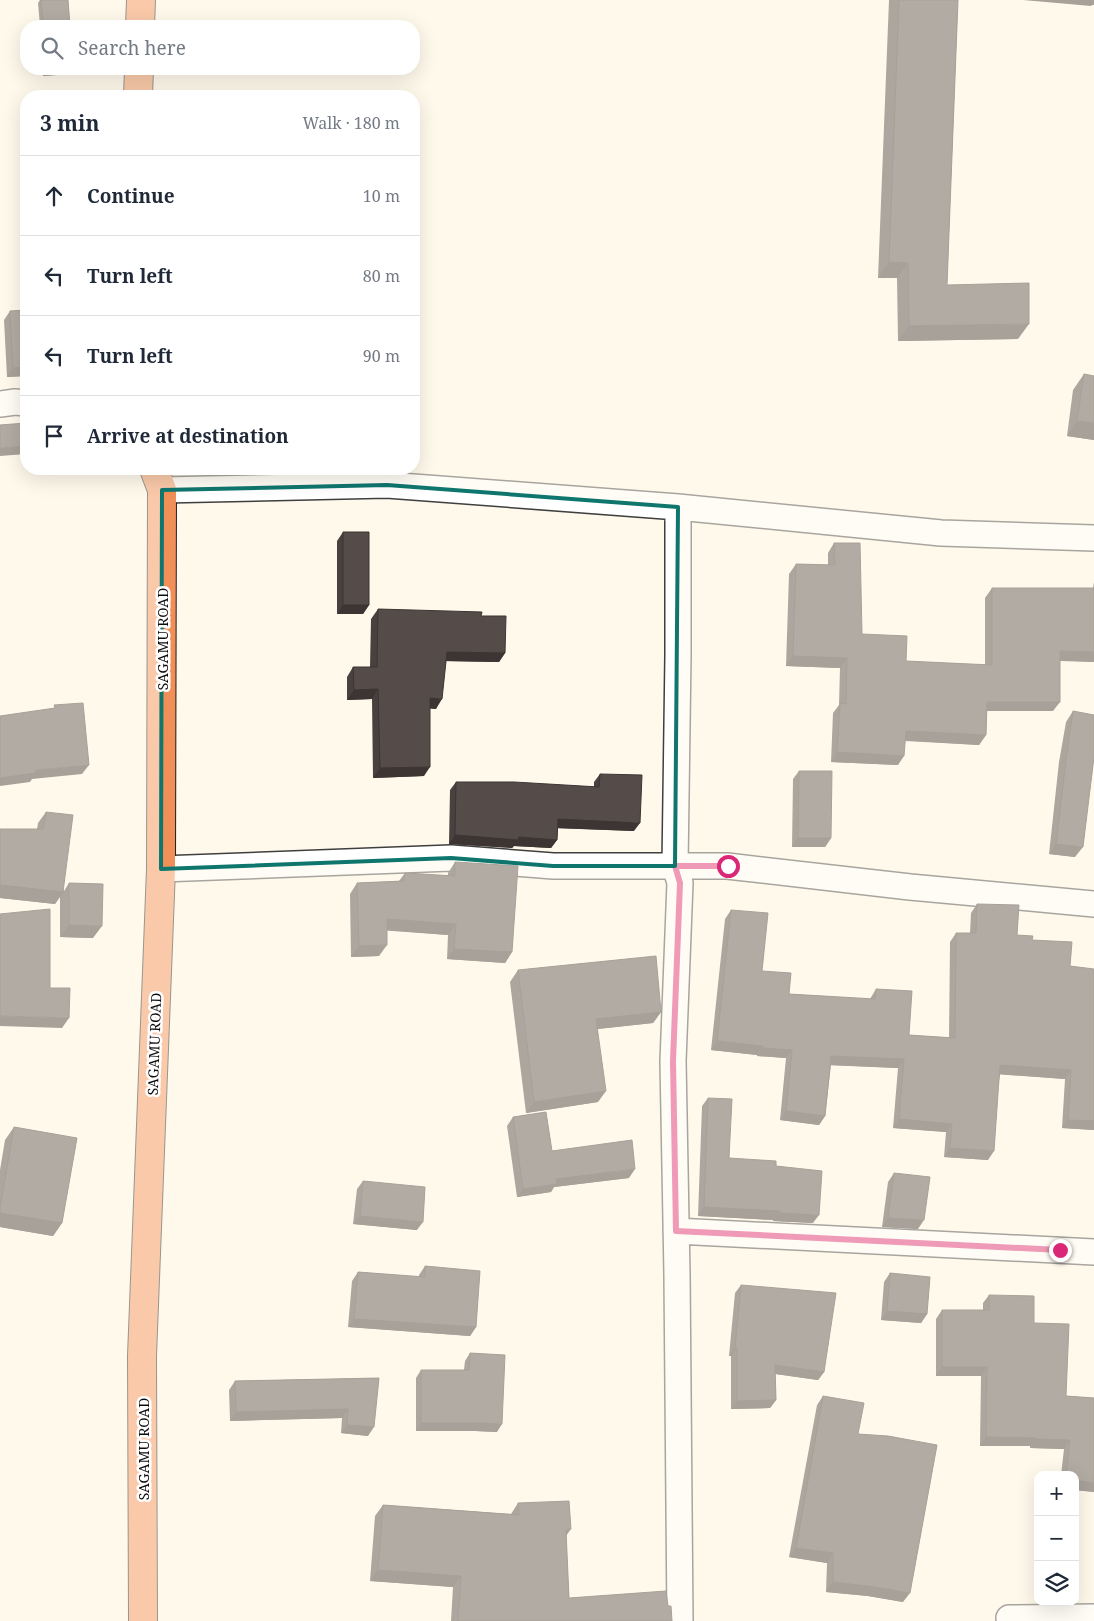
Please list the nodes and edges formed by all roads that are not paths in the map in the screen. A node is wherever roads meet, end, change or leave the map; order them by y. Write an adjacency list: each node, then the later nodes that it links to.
1 (141, 0): 2 (highway)
2 (140, 20)
3 (139, 75): 4 (highway)
4 (138, 90)
5 (20, 402): 6 (street)
6 (0, 404)
7 (158, 480): 8 (street); 11 (highway, SAGAMU ROAD)
8 (678, 507): 9 (street); 10 (street)
9 (1094, 538)
10 (675, 866): 11 (street); 12 (street); 13 (street)
11 (161, 869): 17 (highway, SAGAMU ROAD)
12 (1094, 904)
13 (676, 1231): 14 (street); 18 (street)
14 (1094, 1252)
15 (1094, 1617): 16 (street)
16 (1009, 1618)
17 (143, 1621)
18 (680, 1621)

